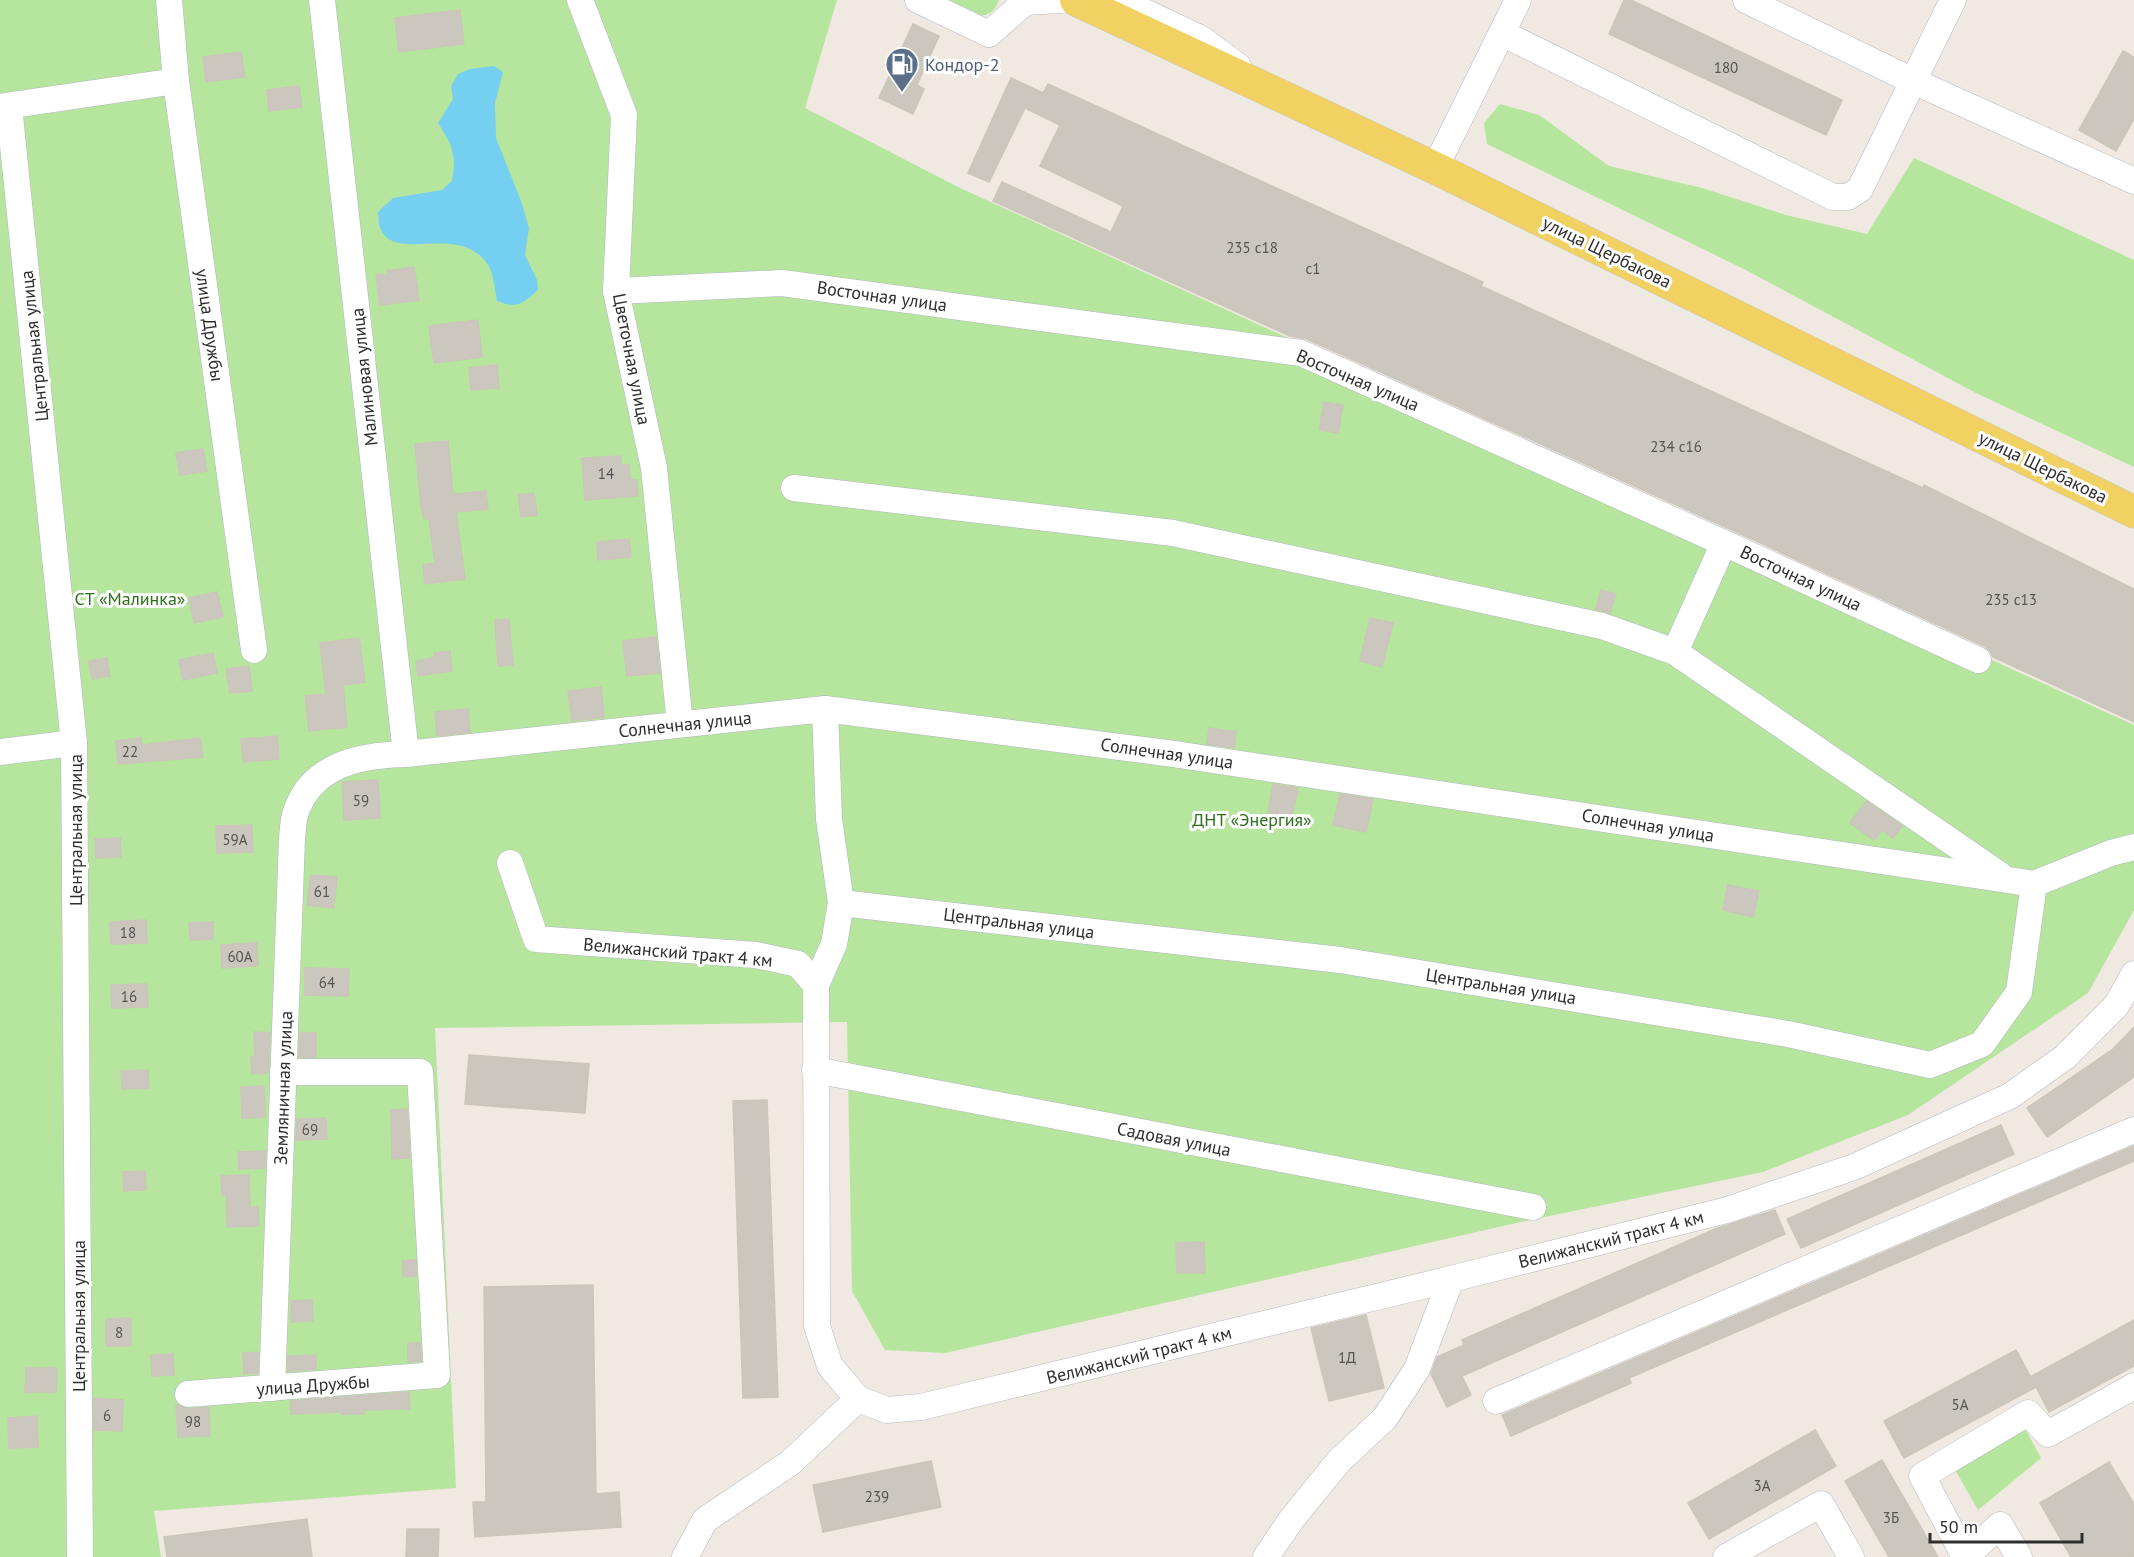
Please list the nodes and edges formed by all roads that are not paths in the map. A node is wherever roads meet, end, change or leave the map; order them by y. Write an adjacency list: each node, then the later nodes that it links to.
1 (169, 0): 12 (street, улица Дружбы)
2 (322, 0): 29 (street, Малиновая улица)
3 (580, 0): 18 (street, Цветочная улица)
4 (918, 0): 5 (street)
5 (1060, 0)
6 (1076, 0): 14 (main road, улица Щербакова)
7 (1119, 0): 14 (street)
8 (1518, 0): 11 (street)
9 (1746, 0): 13 (street)
10 (1953, 0): 13 (street)
11 (1502, 33): 13 (street); 16 (street)
12 (176, 81): 15 (street); 22 (street, улица Дружбы)
13 (1913, 81): 17 (street)
14 (1274, 92): 16 (main road, улица Щербакова)
15 (5, 107): 27 (street, Центральная улица)
16 (1435, 168): 20 (main road, улица Щербакова)
17 (2134, 181)
18 (616, 291): 21 (street, Восточная улица); 26 (street, Цветочная улица)
19 (794, 488): 23 (street)
20 (2134, 512)
21 (1724, 543): 23 (street); 24 (street, Восточная улица)
22 (254, 650)
23 (1675, 652): 33 (street)
24 (1978, 660)
25 (825, 709): 26 (street, Солнечная улица); 33 (street, Солнечная улица); 35 (street)
26 (680, 724): 29 (street, Солнечная улица)
27 (74, 743): 28 (street); 48 (street, Центральная улица)
28 (0, 752)
29 (406, 754): 30 (street, Солнечная улица)
30 (307, 791): 39 (street, Земляничная улица)
31 (2134, 847): 34 (street)
32 (510, 863): 37 (street, Велижанский тракт 4 км)
33 (2005, 879): 34 (street, Солнечная улица)
34 (2034, 884): 35 (street, Центральная улица)
35 (841, 903): 37 (street)
36 (2134, 974): 42 (street, Велижанский тракт 4 км)
37 (816, 984): 38 (street, Велижанский тракт 4 км)
38 (815, 1070): 41 (street, Садовая улица); 46 (street, Велижанский тракт 4 км)
39 (283, 1072): 44 (street, Земляничная улица); 44 (street, улица Дружбы)
40 (2134, 1130): 47 (street)
41 (1533, 1207)
42 (1451, 1279): 46 (street, Велижанский тракт 4 км); 50 (street)
43 (2134, 1386): 53 (street)
44 (273, 1388): 45 (street, улица Дружбы)
45 (188, 1394)
46 (858, 1399): 49 (street)
47 (1496, 1401)
48 (80, 1557)
49 (686, 1557)
50 (1266, 1557)
51 (1726, 1557): 52 (street)
52 (1851, 1557)
53 (1965, 1557): 54 (street)
54 (2019, 1557)

